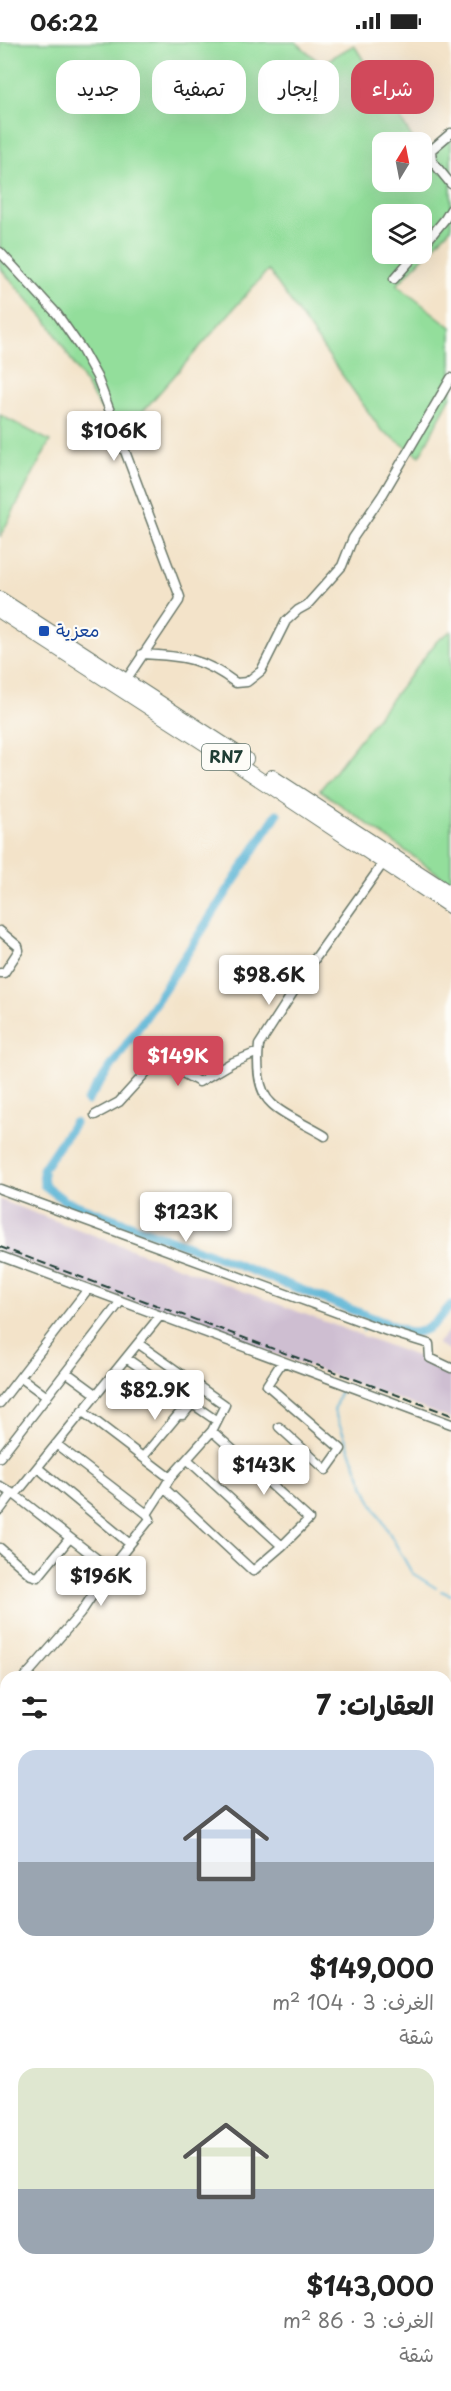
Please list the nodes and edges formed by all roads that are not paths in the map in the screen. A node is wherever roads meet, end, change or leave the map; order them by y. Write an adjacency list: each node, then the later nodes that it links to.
1 (451, 133): 2 (street)
2 (451, 184)
3 (451, 209): 4 (street)
4 (432, 235)
5 (0, 252): 10 (street)
6 (407, 264): 7 (street)
7 (394, 279)
8 (451, 378): 10 (street)
9 (3, 610): 11 (main road, RN7)
10 (142, 654): 11 (street)
11 (122, 686): 12 (main road, RN7); 13 (main road, RN7)
12 (384, 862): 14 (main road, RN7); 17 (street)
13 (451, 894)
14 (451, 907)
15 (0, 931): 16 (street)
16 (0, 973)
17 (258, 1052): 18 (street); 19 (street)
18 (95, 1115)
19 (325, 1136)
20 (0, 1189): 28 (street)
21 (0, 1256): 22 (street)
22 (88, 1289): 23 (street); 30 (street)
23 (121, 1301): 24 (street); 29 (street)
24 (160, 1316): 25 (street); 27 (street)
25 (139, 1344): 26 (street); 36 (street)
26 (126, 1358): 31 (street); 34 (street)
27 (282, 1362): 37 (street); 38 (street)
28 (451, 1368)
29 (66, 1372): 31 (street); 32 (street)
30 (20, 1377): 32 (street); 33 (street)
31 (96, 1394): 35 (street)
32 (47, 1397): 41 (street)
33 (0, 1404)
34 (192, 1404): 36 (street); 42 (street)
35 (82, 1411): 40 (street); 42 (street)
36 (217, 1421): 39 (street)
37 (451, 1424)
38 (279, 1427)
39 (212, 1431): 43 (street); 53 (street)
40 (56, 1444): 44 (street); 50 (street)
41 (0, 1457)
42 (143, 1457): 45 (street)
43 (188, 1460): 45 (street); 53 (street)
44 (38, 1468): 48 (street); 52 (street)
45 (170, 1478): 47 (street)
46 (0, 1486): 48 (street)
47 (164, 1488): 50 (street); 53 (street)
48 (14, 1494): 49 (street); 51 (street)
49 (0, 1510)
50 (147, 1514): 52 (street)
51 (69, 1539): 54 (street); 55 (street)
52 (130, 1544): 55 (street)
53 (282, 1546)
54 (0, 1548)
55 (110, 1569): 56 (street)
56 (33, 1671)

